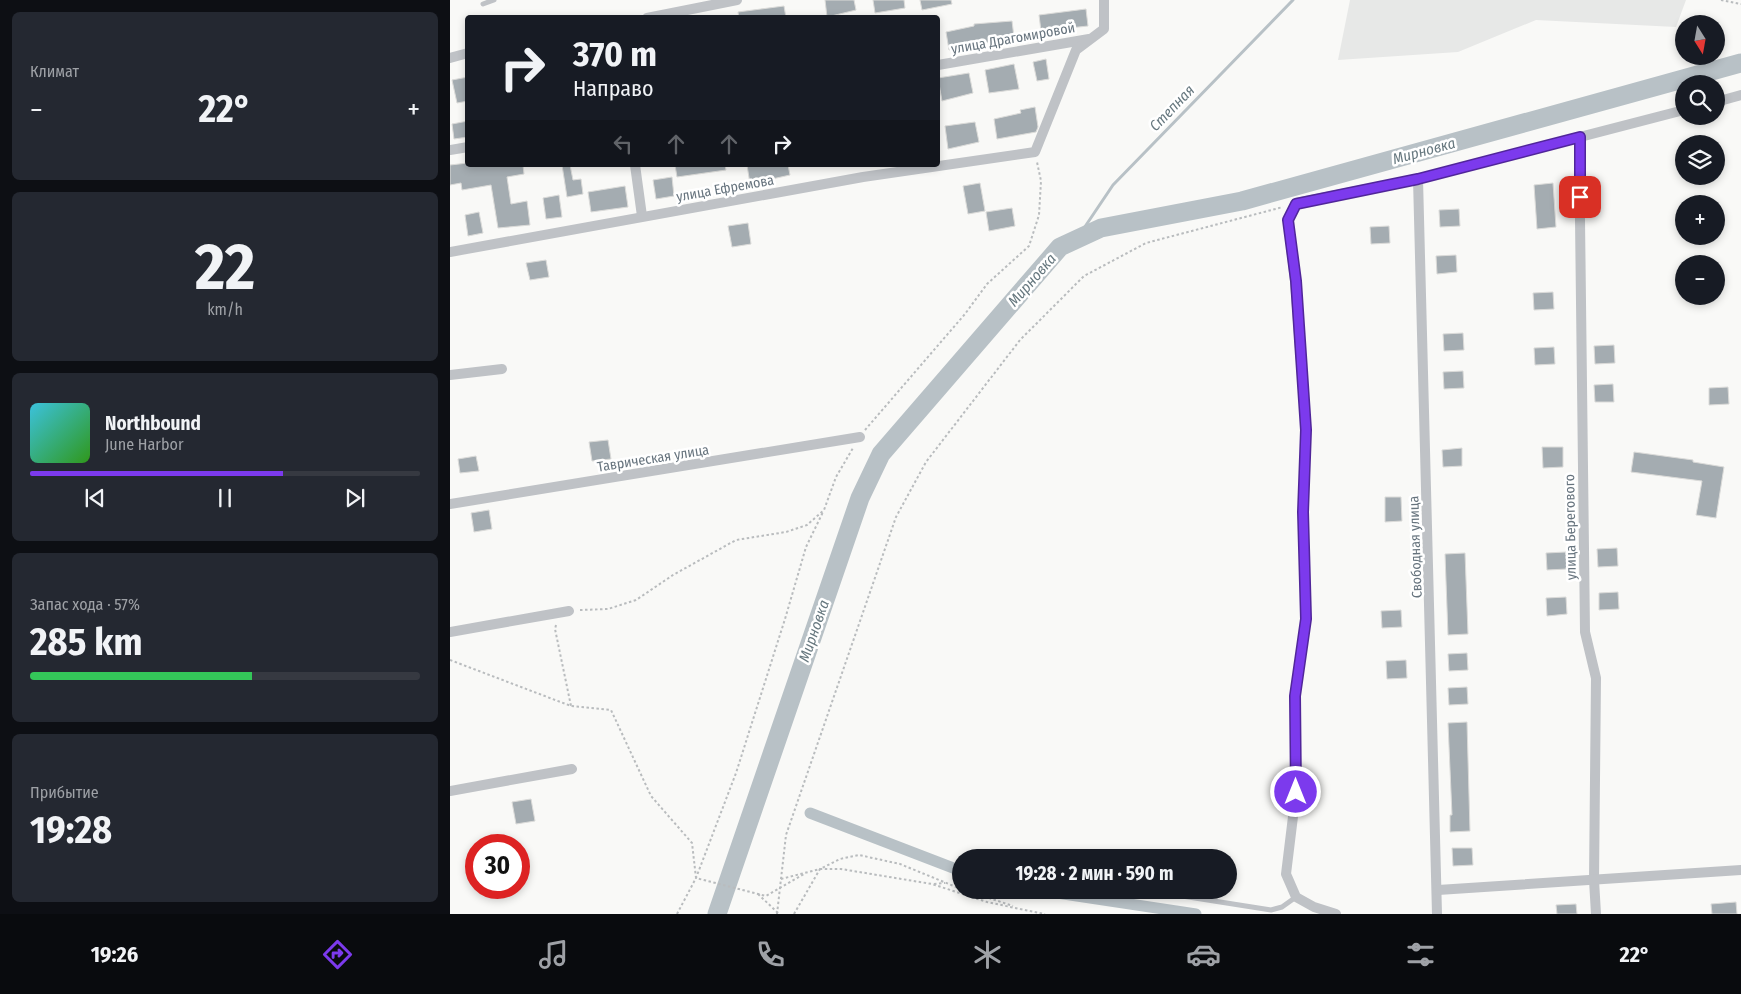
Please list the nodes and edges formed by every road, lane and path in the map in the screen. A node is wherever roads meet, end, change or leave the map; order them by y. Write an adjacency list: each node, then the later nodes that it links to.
1 (494, 0): 5 (lane)
2 (737, 0): 7 (street)
3 (1104, 0): 8 (street)
4 (1721, 0): 6 (path)
5 (483, 4)
6 (1741, 4)
7 (661, 15)
8 (1092, 38): 11 (street, улица Драгомировой); 18 (street, улица Ефремова)
9 (465, 55): 10 (street)
10 (450, 58)
11 (940, 65)
12 (1741, 95): 13 (street)
13 (1725, 99)
14 (1675, 112): 15 (street)
15 (1580, 137): 21 (street); 40 (street, улица Берегового)
16 (465, 148): 17 (street)
17 (450, 150)
18 (940, 166)
19 (635, 167): 23 (street)
20 (932, 167): 23 (street, улица Ефремова)
21 (1418, 179): 22 (street); 45 (street, Свободная улица)
22 (1296, 204): 39 (path); 47 (street)
23 (642, 216): 24 (street, улица Ефремова)
24 (450, 252)
25 (502, 369): 26 (street)
26 (450, 375)
27 (860, 437): 28 (street, Таврическая улица)
28 (450, 504)
29 (824, 510): 38 (path)
30 (569, 611): 31 (street)
31 (450, 632)
32 (450, 660): 38 (path)
33 (572, 769): 34 (street)
34 (450, 791)
35 (820, 869): 37 (path); 41 (path); 42 (path); 53 (path)
36 (1741, 870): 40 (street)
37 (804, 874): 39 (path); 44 (path)
38 (696, 878): 46 (path); 52 (path)
39 (780, 879): 44 (path)
40 (1594, 880): 45 (street); 57 (street, улица Берегового)
41 (946, 883): 42 (path); 43 (path)
42 (932, 884): 50 (path)
43 (952, 885)
44 (778, 890): 46 (path); 51 (path)
45 (1438, 890): 56 (street, Свободная улица)
46 (756, 892): 51 (path)
47 (1296, 897): 49 (lane); 55 (street)
48 (992, 899): 50 (path)
49 (1201, 899)
50 (1020, 909): 54 (path)
51 (778, 913)
52 (677, 914)
53 (794, 914)
54 (1045, 914)
55 (1336, 914)
56 (1437, 914)
57 (1596, 914)

